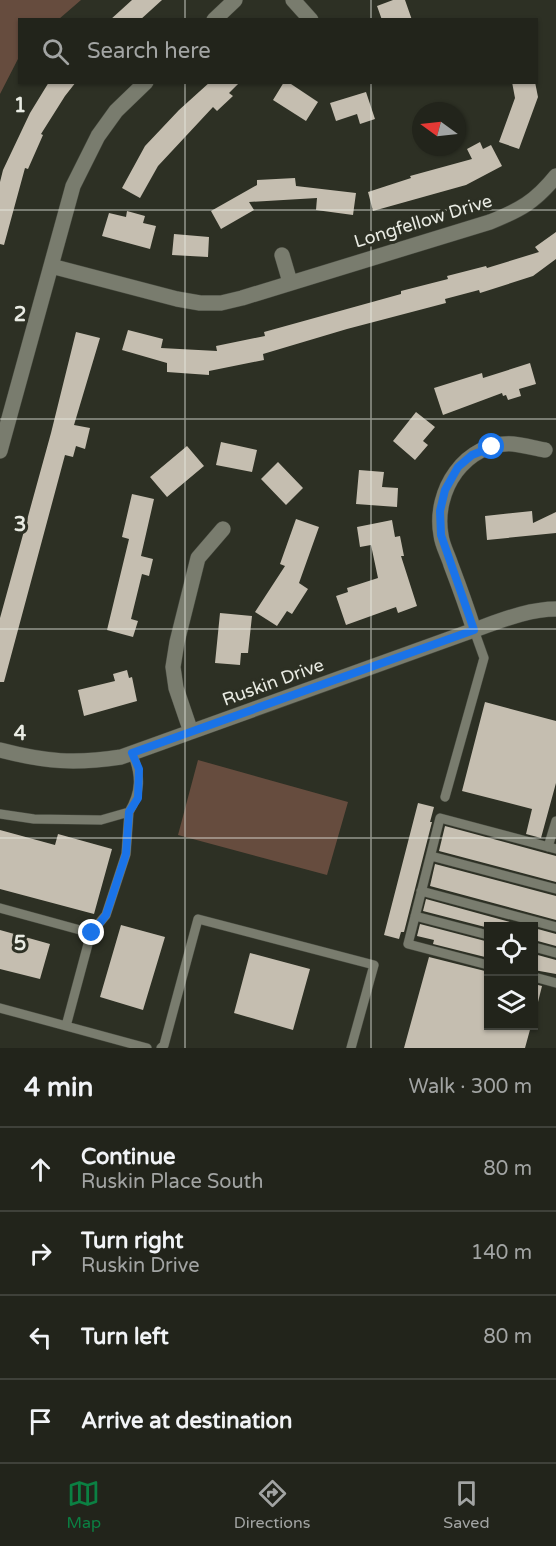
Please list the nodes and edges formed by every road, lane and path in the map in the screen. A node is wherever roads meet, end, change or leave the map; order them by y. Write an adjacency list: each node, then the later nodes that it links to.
1 (235, 0): 3 (street)
2 (293, 0): 4 (street)
3 (216, 18)
4 (309, 18)
5 (144, 84): 8 (street)
6 (556, 176): 9 (street, Longfellow Drive)
7 (282, 255): 9 (street)
8 (51, 266): 9 (street, Longfellow Drive); 11 (street)
9 (290, 282)
10 (544, 450): 14 (street)
11 (0, 451)
12 (223, 530): 15 (street)
13 (556, 609): 14 (street, Ruskin Drive)
14 (474, 630): 15 (street, Ruskin Drive); 18 (lane)
15 (191, 732): 17 (street, Ruskin Drive)
16 (0, 750): 17 (street, Ruskin Drive)
17 (132, 753): 19 (lane)
18 (445, 797)
19 (129, 812): 20 (lane); 29 (lane)
20 (0, 814)
21 (556, 821): 22 (lane)
22 (552, 848): 23 (lane)
23 (431, 855): 24 (lane); 25 (lane)
24 (556, 889)
25 (422, 891): 27 (lane); 28 (lane)
26 (0, 908): 29 (lane)
27 (415, 916): 30 (lane); 33 (lane)
28 (556, 927)
29 (92, 933): 37 (lane)
30 (484, 934)
31 (538, 948): 32 (lane)
32 (556, 953)
33 (484, 964)
34 (538, 978): 35 (lane)
35 (556, 983)
36 (0, 1008): 37 (lane)
37 (66, 1026): 39 (lane)
38 (163, 1046): 40 (lane); 41 (lane)
39 (147, 1048)
40 (176, 1048)
41 (351, 1048)

